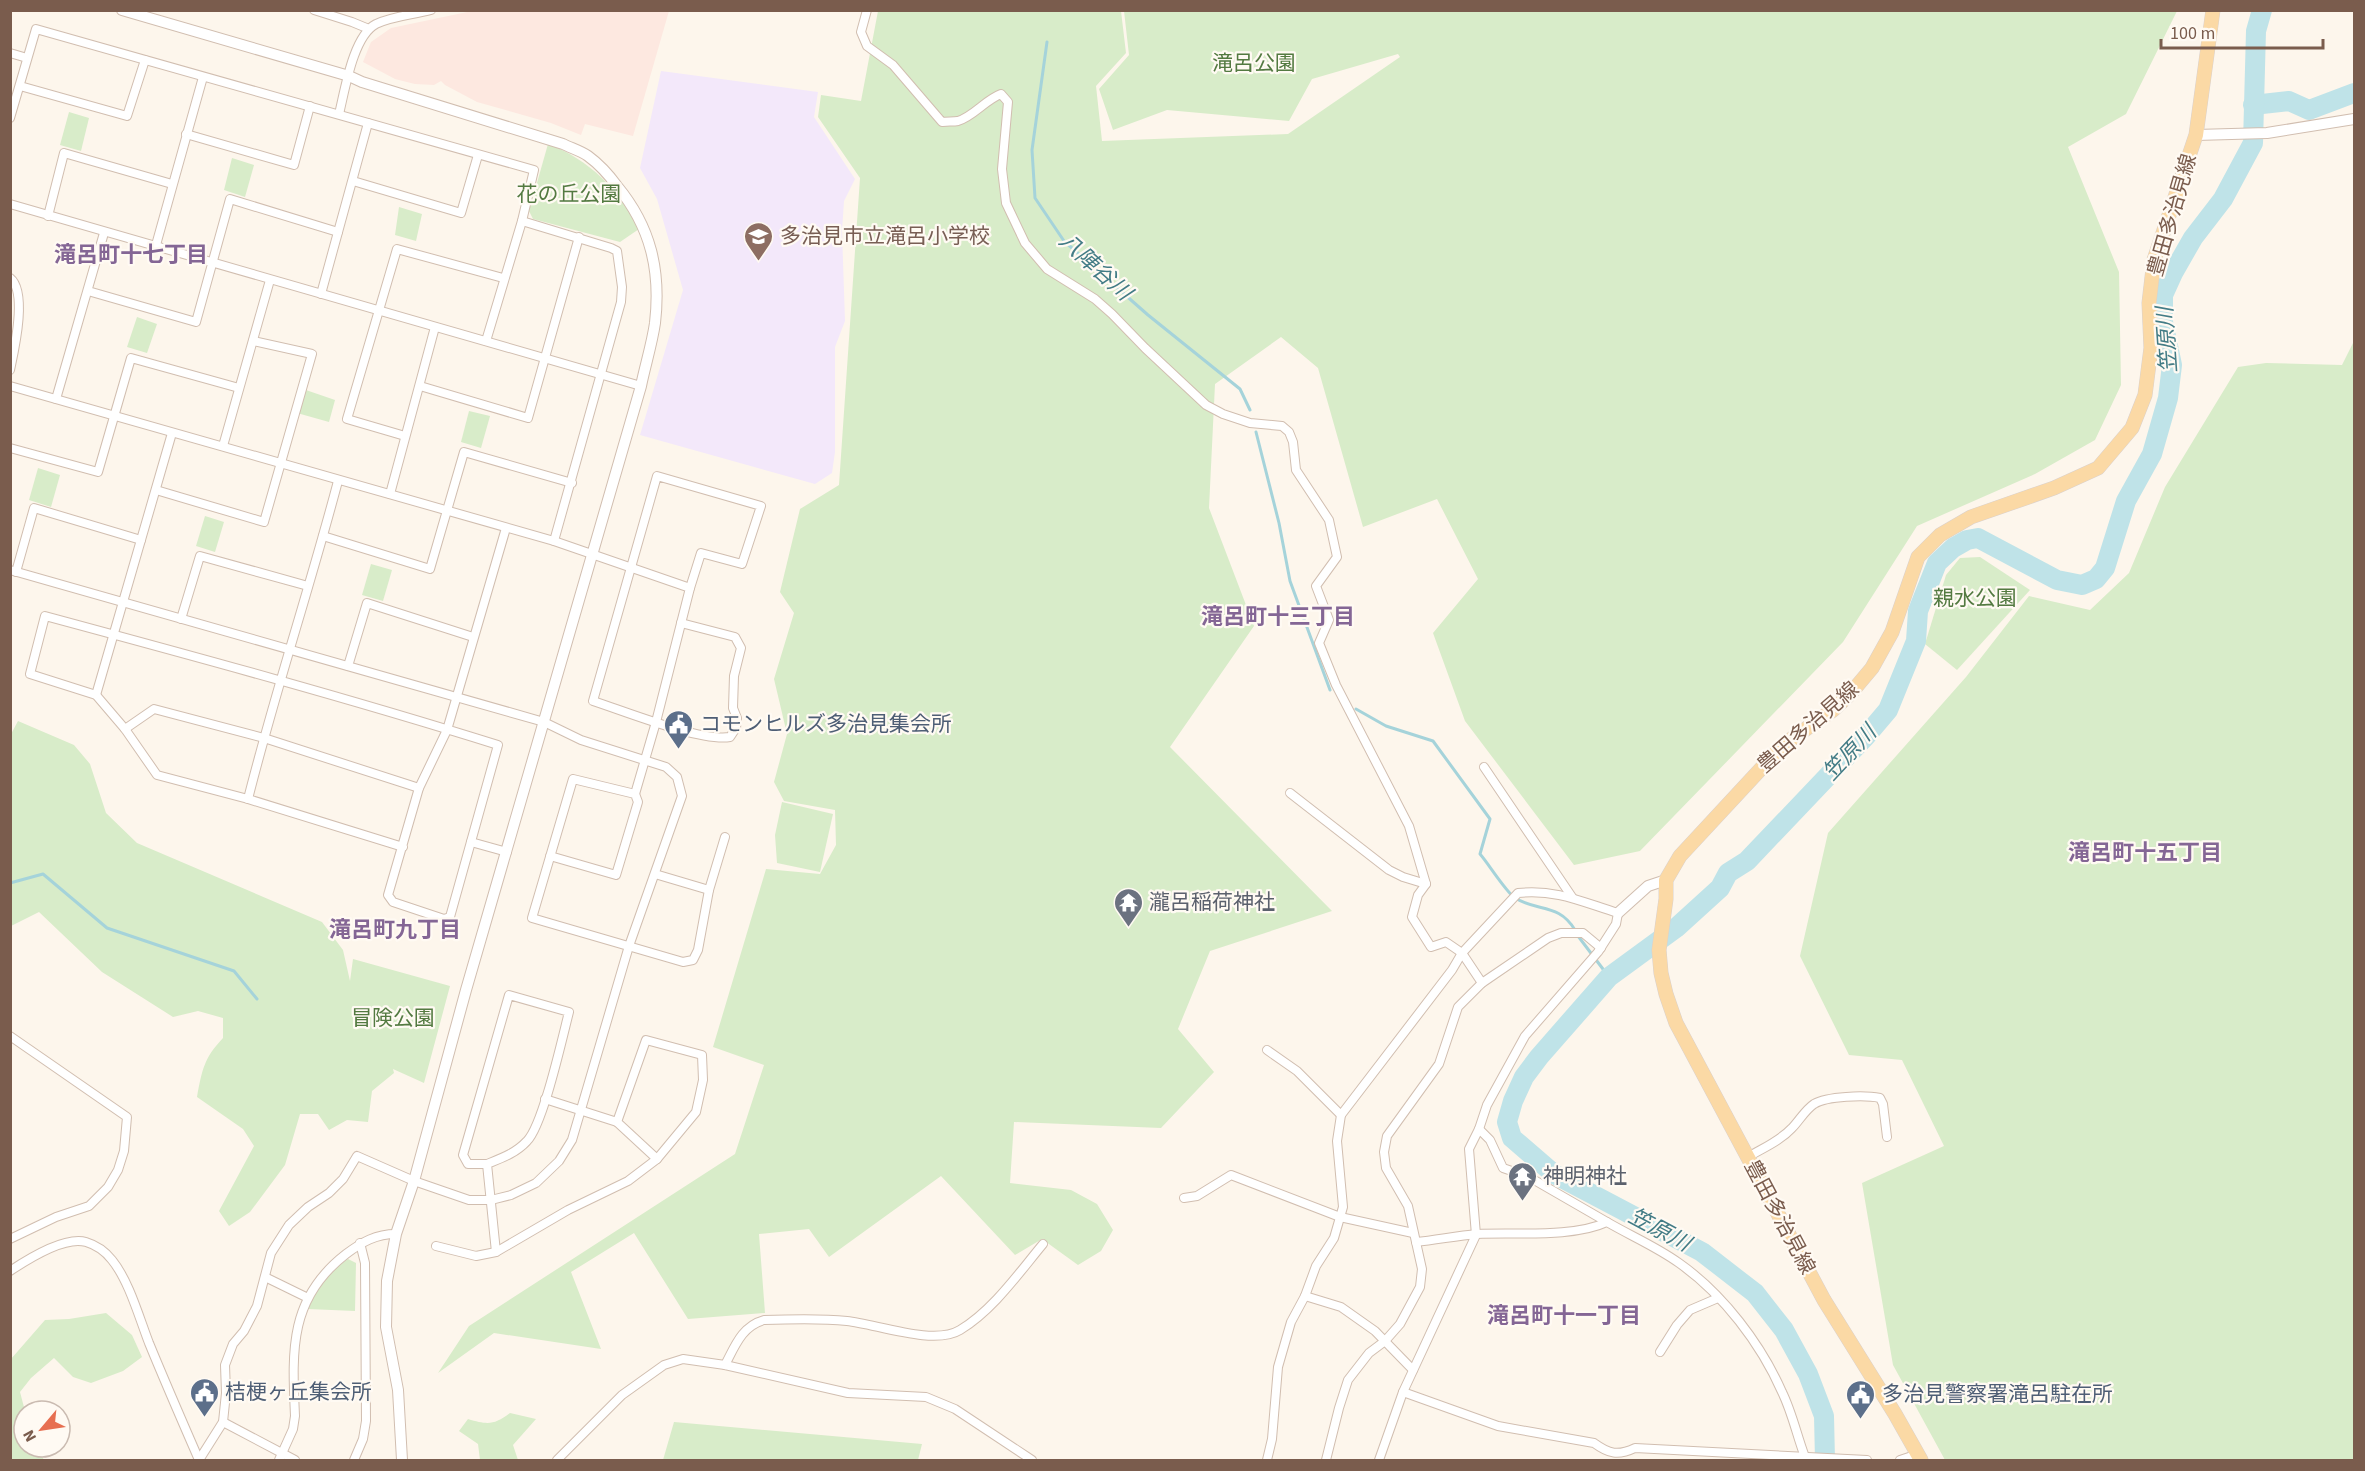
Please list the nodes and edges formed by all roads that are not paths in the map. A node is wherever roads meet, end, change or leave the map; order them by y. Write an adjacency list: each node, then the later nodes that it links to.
1 (122, 10): 10 (street)
2 (314, 10): 6 (street)
3 (431, 10): 6 (street)
4 (867, 10): 96 (street)
5 (2213, 10): 19 (main road, 豊田多治見線)
6 (369, 29): 10 (street)
7 (10, 53): 8 (street)
8 (27, 58): 9 (street); 12 (street)
9 (145, 60): 11 (street); 12 (street)
10 (350, 76): 14 (street); 45 (street)
11 (203, 77): 13 (street); 18 (street)
12 (20, 86): 15 (street)
13 (310, 106): 14 (street); 18 (street)
14 (339, 114): 17 (street)
15 (10, 118)
16 (2355, 119): 19 (street)
17 (368, 123): 20 (street); 21 (street)
18 (186, 134): 22 (street)
19 (2196, 135): 95 (main road, 豊田多治見線)
20 (478, 155): 21 (street); 25 (street)
21 (353, 181): 26 (street)
22 (172, 184): 24 (street); 29 (street)
23 (10, 204): 24 (street)
24 (48, 216): 27 (street)
25 (522, 221): 28 (street); 32 (street)
26 (338, 232): 30 (street); 35 (street)
27 (104, 233): 29 (street); 34 (street)
28 (579, 237): 40 (street); 42 (street)
29 (156, 245): 30 (street)
30 (213, 262): 33 (street); 34 (street)
31 (10, 278): 41 (street)
32 (503, 278): 36 (street); 39 (street)
33 (270, 280): 35 (street); 38 (street)
34 (88, 291): 47 (street)
35 (321, 294): 36 (street)
36 (378, 310): 37 (street); 50 (street)
37 (435, 327): 39 (street); 44 (street)
38 (253, 340): 46 (street); 53 (street)
39 (486, 341): 40 (street)
40 (544, 357): 42 (street); 44 (street)
41 (10, 370)
42 (602, 374): 45 (street); 55 (street)
43 (10, 386): 47 (street)
44 (420, 386): 50 (street)
45 (640, 386): 63 (street)
46 (239, 388): 48 (street); 51 (street)
47 (56, 399): 48 (street)
48 (116, 415): 49 (street); 52 (street)
49 (172, 433): 51 (street); 56 (street)
50 (405, 436): 57 (street)
51 (224, 446): 53 (street)
52 (10, 448)
53 (281, 463): 54 (street); 56 (street)
54 (338, 481): 57 (street); 60 (street)
55 (572, 483): 58 (street); 62 (street)
56 (156, 490): 61 (street)
57 (390, 494): 58 (street)
58 (448, 510): 59 (street); 60 (street)
59 (506, 528): 62 (street); 72 (street)
60 (324, 536): 66 (street)
61 (141, 540): 65 (street); 68 (street)
62 (554, 541): 63 (street)
63 (593, 553): 64 (street); 78 (street)
64 (630, 568): 67 (street); 67 (street); 79 (street)
65 (13, 571): 68 (street)
66 (308, 586): 69 (street); 73 (street)
67 (690, 588): 70 (street)
68 (124, 601): 69 (street); 71 (street)
69 (181, 619): 73 (street)
70 (681, 623): 79 (street); 79 (street)
71 (115, 635): 75 (street); 76 (street); 76 (street)
72 (473, 637): 74 (street); 77 (street)
73 (291, 650): 74 (street); 75 (street)
74 (348, 666): 77 (street)
75 (282, 679): 81 (street); 82 (street)
76 (96, 695): 80 (street)
77 (457, 698): 78 (street); 81 (street)
78 (544, 722): 83 (street); 92 (street)
79 (656, 722): 83 (street)
80 (125, 729): 82 (street); 88 (street)
81 (447, 729): 85 (street); 90 (street)
82 (264, 738): 85 (street); 88 (street)
83 (645, 759): 87 (street); 94 (street)
84 (1484, 767): 98 (street)
85 (419, 788): 91 (street)
86 (1290, 793): 96 (street)
87 (635, 794): 93 (street); 93 (street)
88 (248, 799): 91 (street)
89 (725, 837): 97 (street)
90 (471, 842): 91 (street); 92 (street)
91 (403, 847)
92 (507, 852): 115 (street)
93 (550, 856): 100 (street)
94 (655, 874): 97 (street); 100 (street)
95 (1666, 880): 99 (street); 112 (main road, 豊田多治見線)
96 (1425, 884): 102 (street)
97 (709, 890): 100 (street)
98 (1572, 897): 99 (street); 102 (street)
99 (1618, 913): 101 (street)
100 (629, 946): 107 (street)
101 (1600, 950): 103 (street); 110 (street)
102 (1462, 953): 103 (street); 108 (street)
103 (1482, 983): 122 (street)
104 (10, 1036): 123 (street)
105 (1267, 1050): 108 (street)
106 (544, 1099): 107 (street); 114 (street); 114 (street)
107 (582, 1110): 109 (street); 117 (street)
108 (1341, 1115): 118 (street)
109 (617, 1122): 113 (street); 113 (street)
110 (1479, 1130): 119 (street); 121 (street)
111 (1887, 1137): 112 (street)
112 (1748, 1157): 142 (main road, 豊田多治見線)
113 (657, 1159): 127 (street)
114 (487, 1164): 117 (street)
115 (414, 1181): 117 (street); 120 (street); 129 (street)
116 (1184, 1198): 118 (street)
117 (491, 1200): 127 (street)
118 (1340, 1217): 122 (street); 130 (street)
119 (1607, 1222): 121 (street); 132 (street)
120 (396, 1234): 124 (street); 148 (street)
121 (1476, 1234): 122 (street); 136 (street)
122 (1415, 1238): 133 (street)
123 (10, 1239)
124 (360, 1243): 131 (street); 147 (street)
125 (1043, 1244): 135 (street)
126 (436, 1246): 127 (street)
127 (496, 1252)
128 (10, 1271): 144 (street)
129 (265, 1277): 131 (street); 138 (street)
130 (1305, 1296): 133 (street); 151 (street)
131 (308, 1298): 139 (street)
132 (1718, 1298): 134 (street); 143 (street)
133 (1385, 1341): 136 (street); 152 (street)
134 (1660, 1352)
135 (725, 1365): 149 (street); 150 (street)
136 (1413, 1370): 137 (street)
137 (1403, 1392): 140 (street); 153 (street)
138 (223, 1422): 139 (street); 144 (street)
139 (281, 1457): 146 (street)
140 (1607, 1457): 141 (street)
141 (1733, 1457): 143 (street)
142 (1919, 1457): 155 (street)
143 (1805, 1459): 145 (street)
144 (199, 1460)
145 (1853, 1460): 154 (street)
146 (296, 1461)
147 (354, 1461)
148 (402, 1461)
149 (557, 1461)
150 (1032, 1461)
151 (1267, 1461)
152 (1326, 1461)
153 (1379, 1461)
154 (1867, 1461)
155 (1900, 1461)

